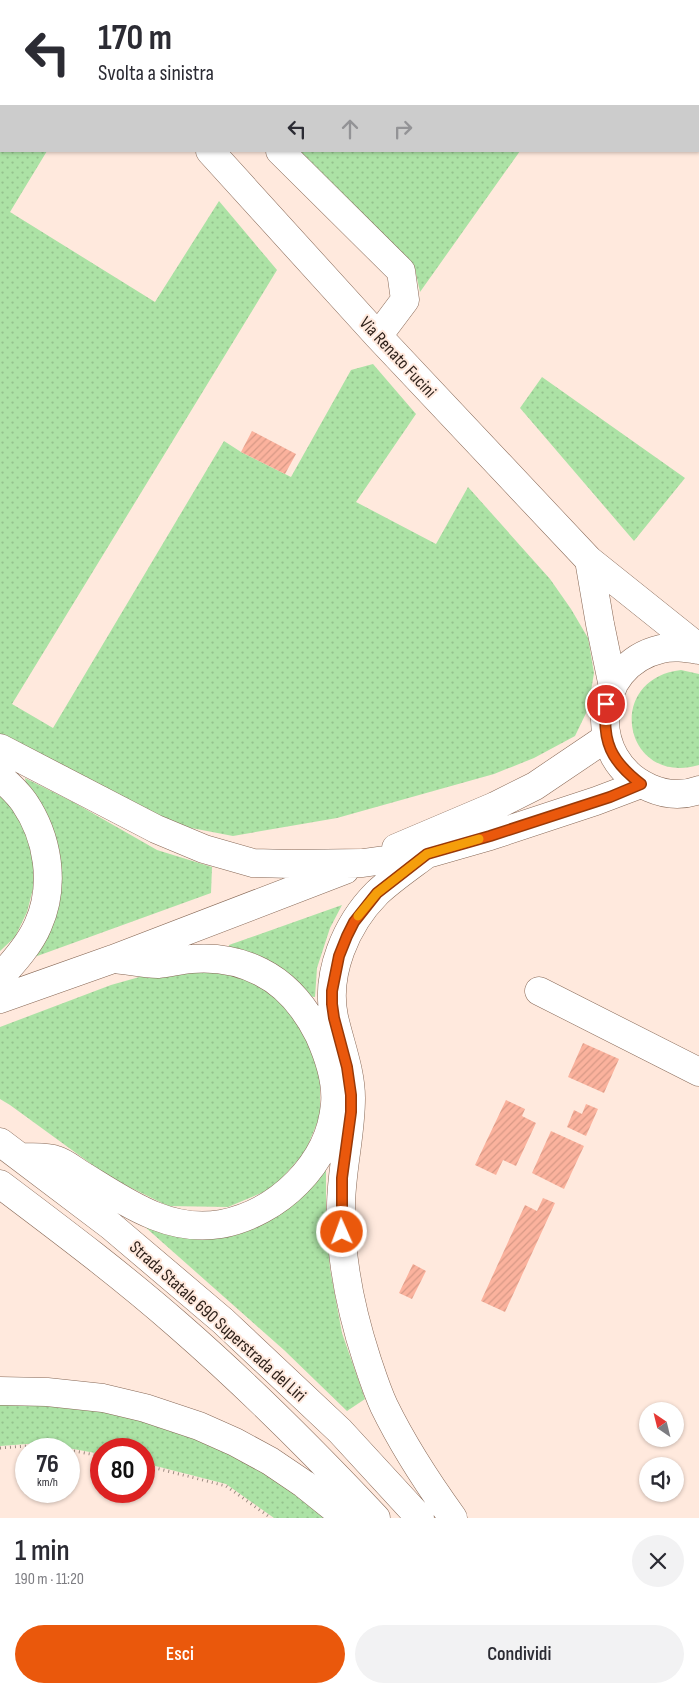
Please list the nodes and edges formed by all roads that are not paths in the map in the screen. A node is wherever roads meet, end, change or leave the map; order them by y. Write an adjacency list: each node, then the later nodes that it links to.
1 (211, 152): 3 (main road, Via Renato Fucini)
2 (281, 152): 3 (main road)
3 (378, 336): 4 (main road, Via Renato Fucini)
4 (589, 560): 5 (main road, Via Renato Fucini); 6 (main road)
5 (699, 649): 6 (main road)
6 (613, 687): 7 (main road)
7 (606, 738): 10 (main road); 13 (main road)
8 (0, 748): 13 (main road)
9 (0, 777): 15 (main road)
10 (641, 784): 11 (main road); 12 (main road)
11 (696, 792)
12 (427, 854): 13 (main road); 26 (main road)
13 (363, 863): 14 (main road)
14 (113, 958): 17 (main road); 20 (main road)
15 (0, 978)
16 (539, 991): 18 (main road)
17 (0, 999)
18 (699, 1072)
19 (0, 1142): 20 (main road, Strada Statale 690 Superstrada del Liri)
20 (22, 1158): 25 (main road, Strada Statale 690 Superstrada del Liri)
21 (0, 1184): 24 (main road, Strada Statale 690 Superstrada del Liri)
22 (0, 1391): 23 (main road)
23 (361, 1518)
24 (376, 1518)
25 (420, 1518)
26 (453, 1518)

